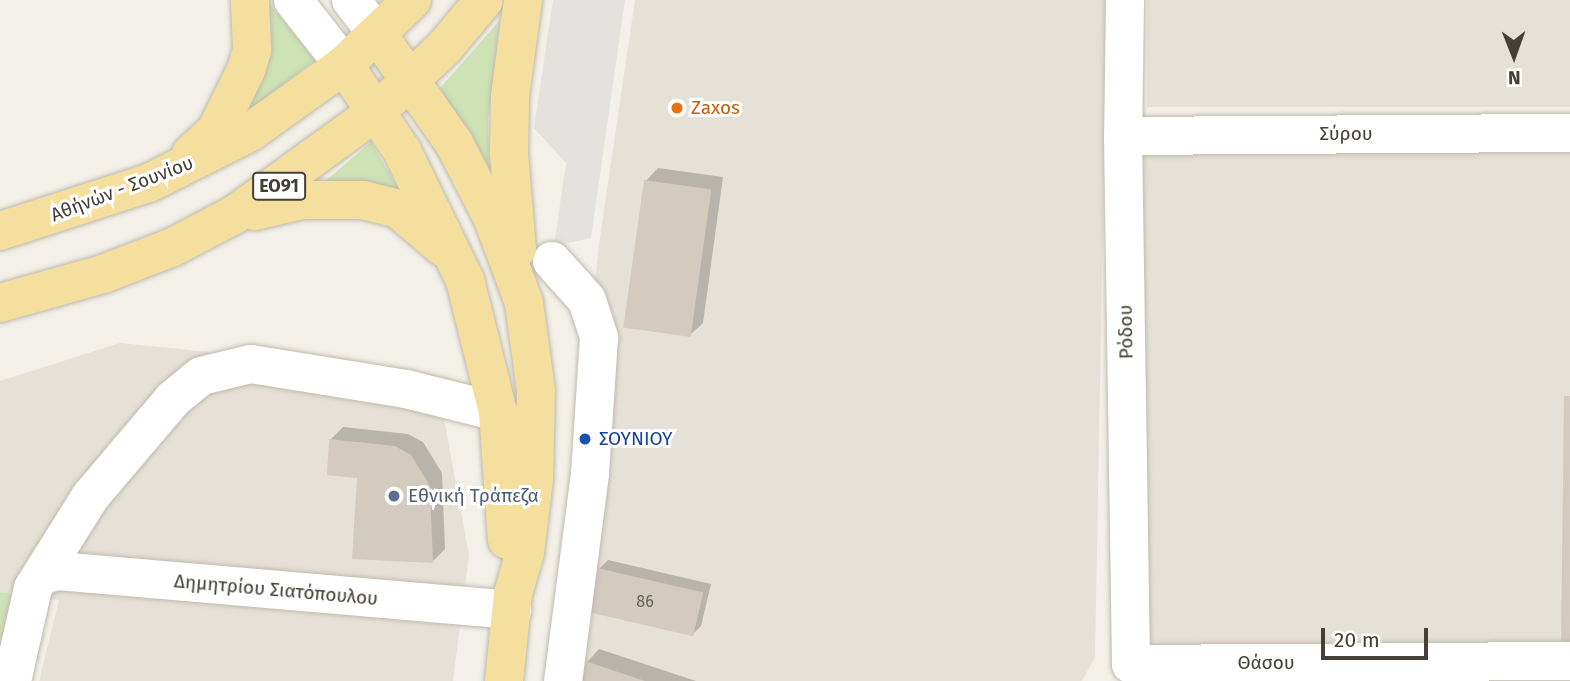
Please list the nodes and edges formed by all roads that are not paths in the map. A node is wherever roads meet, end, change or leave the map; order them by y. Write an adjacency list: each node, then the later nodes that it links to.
1 (250, 0): 14 (main road)
2 (293, 0): 9 (street)
3 (351, 0): 8 (street)
4 (412, 0): 8 (main road, Αθήνών - Σουνίου)
5 (484, 0): 10 (main road, ΕΟ91)
6 (523, 0): 20 (main road)
7 (1125, 0): 13 (street, Ρόδου)
8 (378, 35): 9 (main road, Αθήνών - Σουνίου); 10 (main road)
9 (344, 65): 11 (main road); 14 (main road, Αθήνών - Σουνίου)
10 (412, 79): 11 (main road, ΕΟ91); 20 (main road)
11 (376, 112): 16 (main road, ΕΟ91); 18 (main road)
12 (1570, 133): 13 (street, Σύρου)
13 (1123, 136): 26 (street, Ρόδου)
14 (149, 183): 15 (main road, Αθήνών - Σουνίου)
15 (0, 230)
16 (173, 247): 18 (main road); 19 (main road, ΕΟ91)
17 (552, 261): 29 (street)
18 (465, 280): 21 (main road)
19 (0, 303)
20 (524, 303): 23 (main road)
21 (498, 412): 22 (street); 23 (main road)
22 (41, 575): 23 (street, Δημητρίου Σιατόπουλου); 27 (street)
23 (512, 602): 28 (main road)
24 (1570, 662): 25 (street, Θάσου)
25 (1310, 672): 26 (street, Θάσου)
26 (1118, 673)
27 (12, 681)
28 (504, 681)
29 (563, 681)

